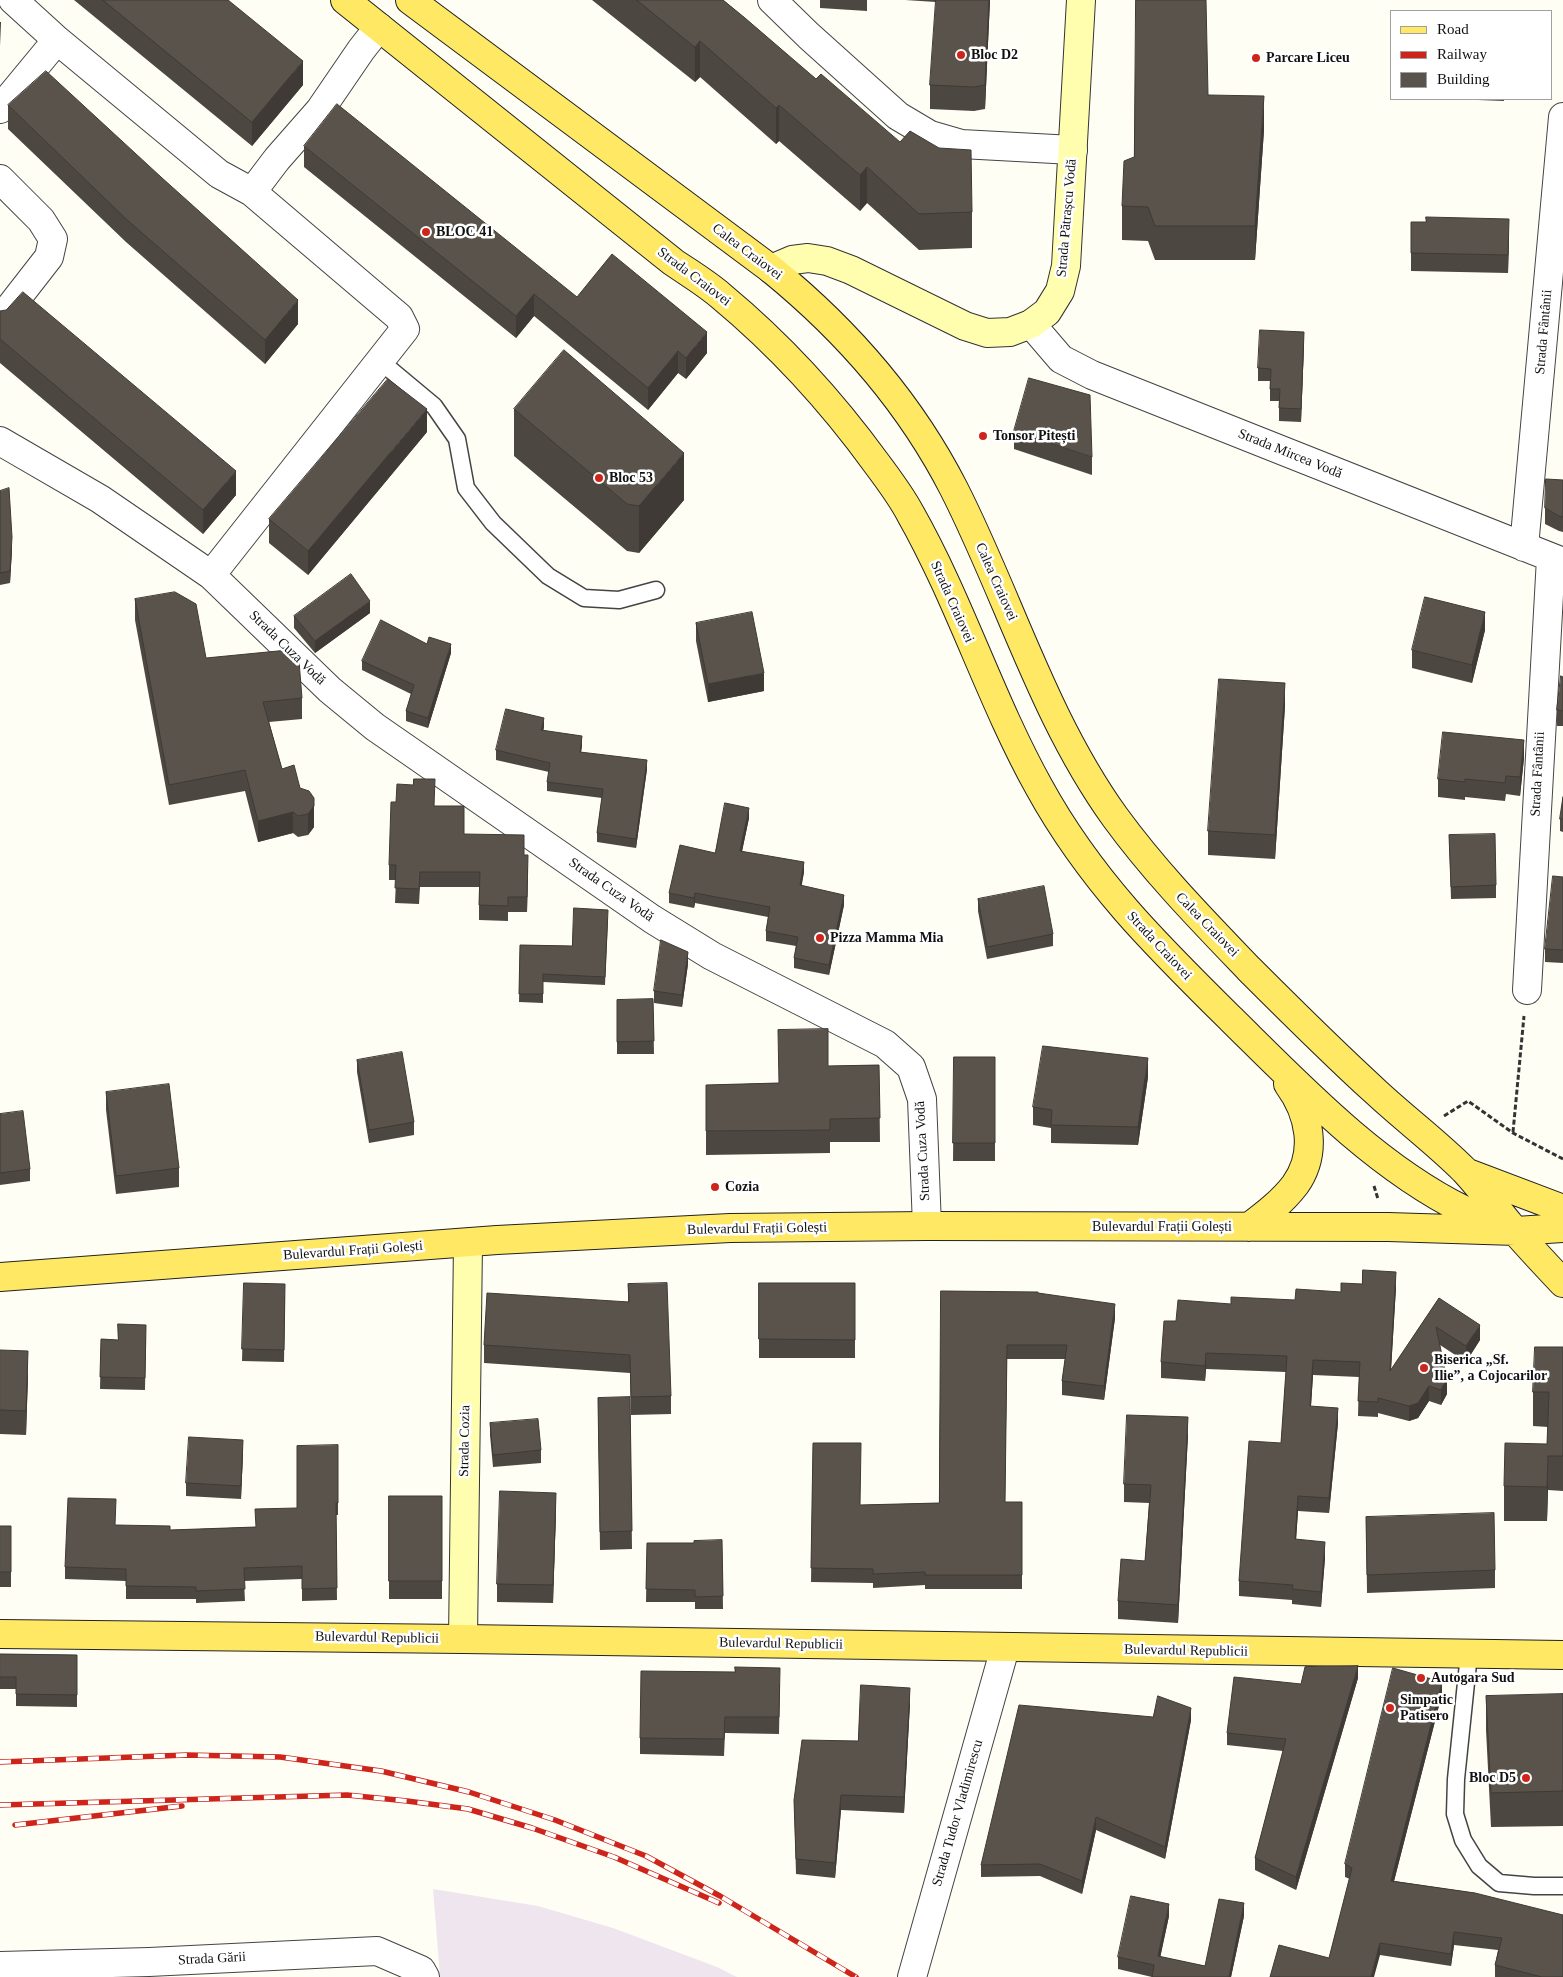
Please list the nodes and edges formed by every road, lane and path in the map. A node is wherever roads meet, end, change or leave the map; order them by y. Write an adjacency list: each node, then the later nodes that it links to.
1 (13, 0): 7 (street)
2 (345, 0): 6 (main road, Strada Craiovei)
3 (410, 0): 13 (main road, Calea Craiovei)
4 (772, 0): 10 (street)
5 (1081, 0): 10 (street, Strada Pătrașcu Vodă)
6 (379, 27): 12 (street); 23 (main road, Strada Craiovei)
7 (57, 40): 8 (street); 12 (street)
8 (0, 109)
9 (1563, 117): 18 (street, Strada Fântânii)
10 (1073, 150): 15 (street, Strada Pătrașcu Vodă)
11 (0, 179): 14 (street)
12 (252, 192): 16 (street)
13 (771, 269): 15 (street, Strada Pătrașcu Vodă); 24 (main road, Calea Craiovei)
14 (0, 320)
15 (1031, 324): 18 (street, Strada Mircea Vodă)
16 (380, 361): 20 (street); 21 (lane)
17 (0, 441): 20 (street, Strada Cuza Vodă)
18 (1524, 547): 19 (street, Strada Mircea Vodă)
19 (1557, 560): 22 (street, Strada Fântânii)
20 (211, 575): 30 (street, Strada Cuza Vodă)
21 (656, 590)
22 (1527, 990): 25 (path)
23 (1269, 1059): 31 (main road); 34 (main road, Strada Craiovei)
24 (1421, 1130): 25 (path); 27 (main road, Calea Craiovei)
25 (1513, 1132): 26 (path)
26 (1563, 1159)
27 (1465, 1172): 29 (main road); 34 (main road, Calea Craiovei)
28 (1373, 1185): 32 (path)
29 (1563, 1209)
30 (927, 1226): 31 (main road, Bulevardul Frații Golești); 35 (main road, Bulevardul Frații Golești)
31 (1249, 1227): 32 (main road, Bulevardul Frații Golești)
32 (1388, 1227): 34 (main road, Bulevardul Frații Golești)
33 (1563, 1228): 34 (main road, Bulevardul Frații Golești)
34 (1516, 1231): 37 (main road, Calea Craiovei)
35 (468, 1243): 36 (main road, Bulevardul Frații Golești); 39 (street, Strada Cozia)
36 (0, 1278)
37 (1563, 1283)
38 (0, 1634): 39 (main road, Bulevardul Republicii)
39 (463, 1639): 40 (main road, Bulevardul Republicii)
40 (1005, 1648): 41 (main road, Bulevardul Republicii); 49 (street, Strada Tudor Vladimirescu)
41 (1469, 1654): 42 (main road, Bulevardul Republicii); 45 (lane)
42 (1527, 1655): 43 (main road, Bulevardul Republicii); 44 (main road)
43 (1563, 1655)
44 (1563, 1664)
45 (1563, 1886)
46 (0, 1966): 47 (street, Strada Gării)
47 (150, 1970): 48 (street, Strada Gării)
48 (423, 1974)
49 (912, 1977)

